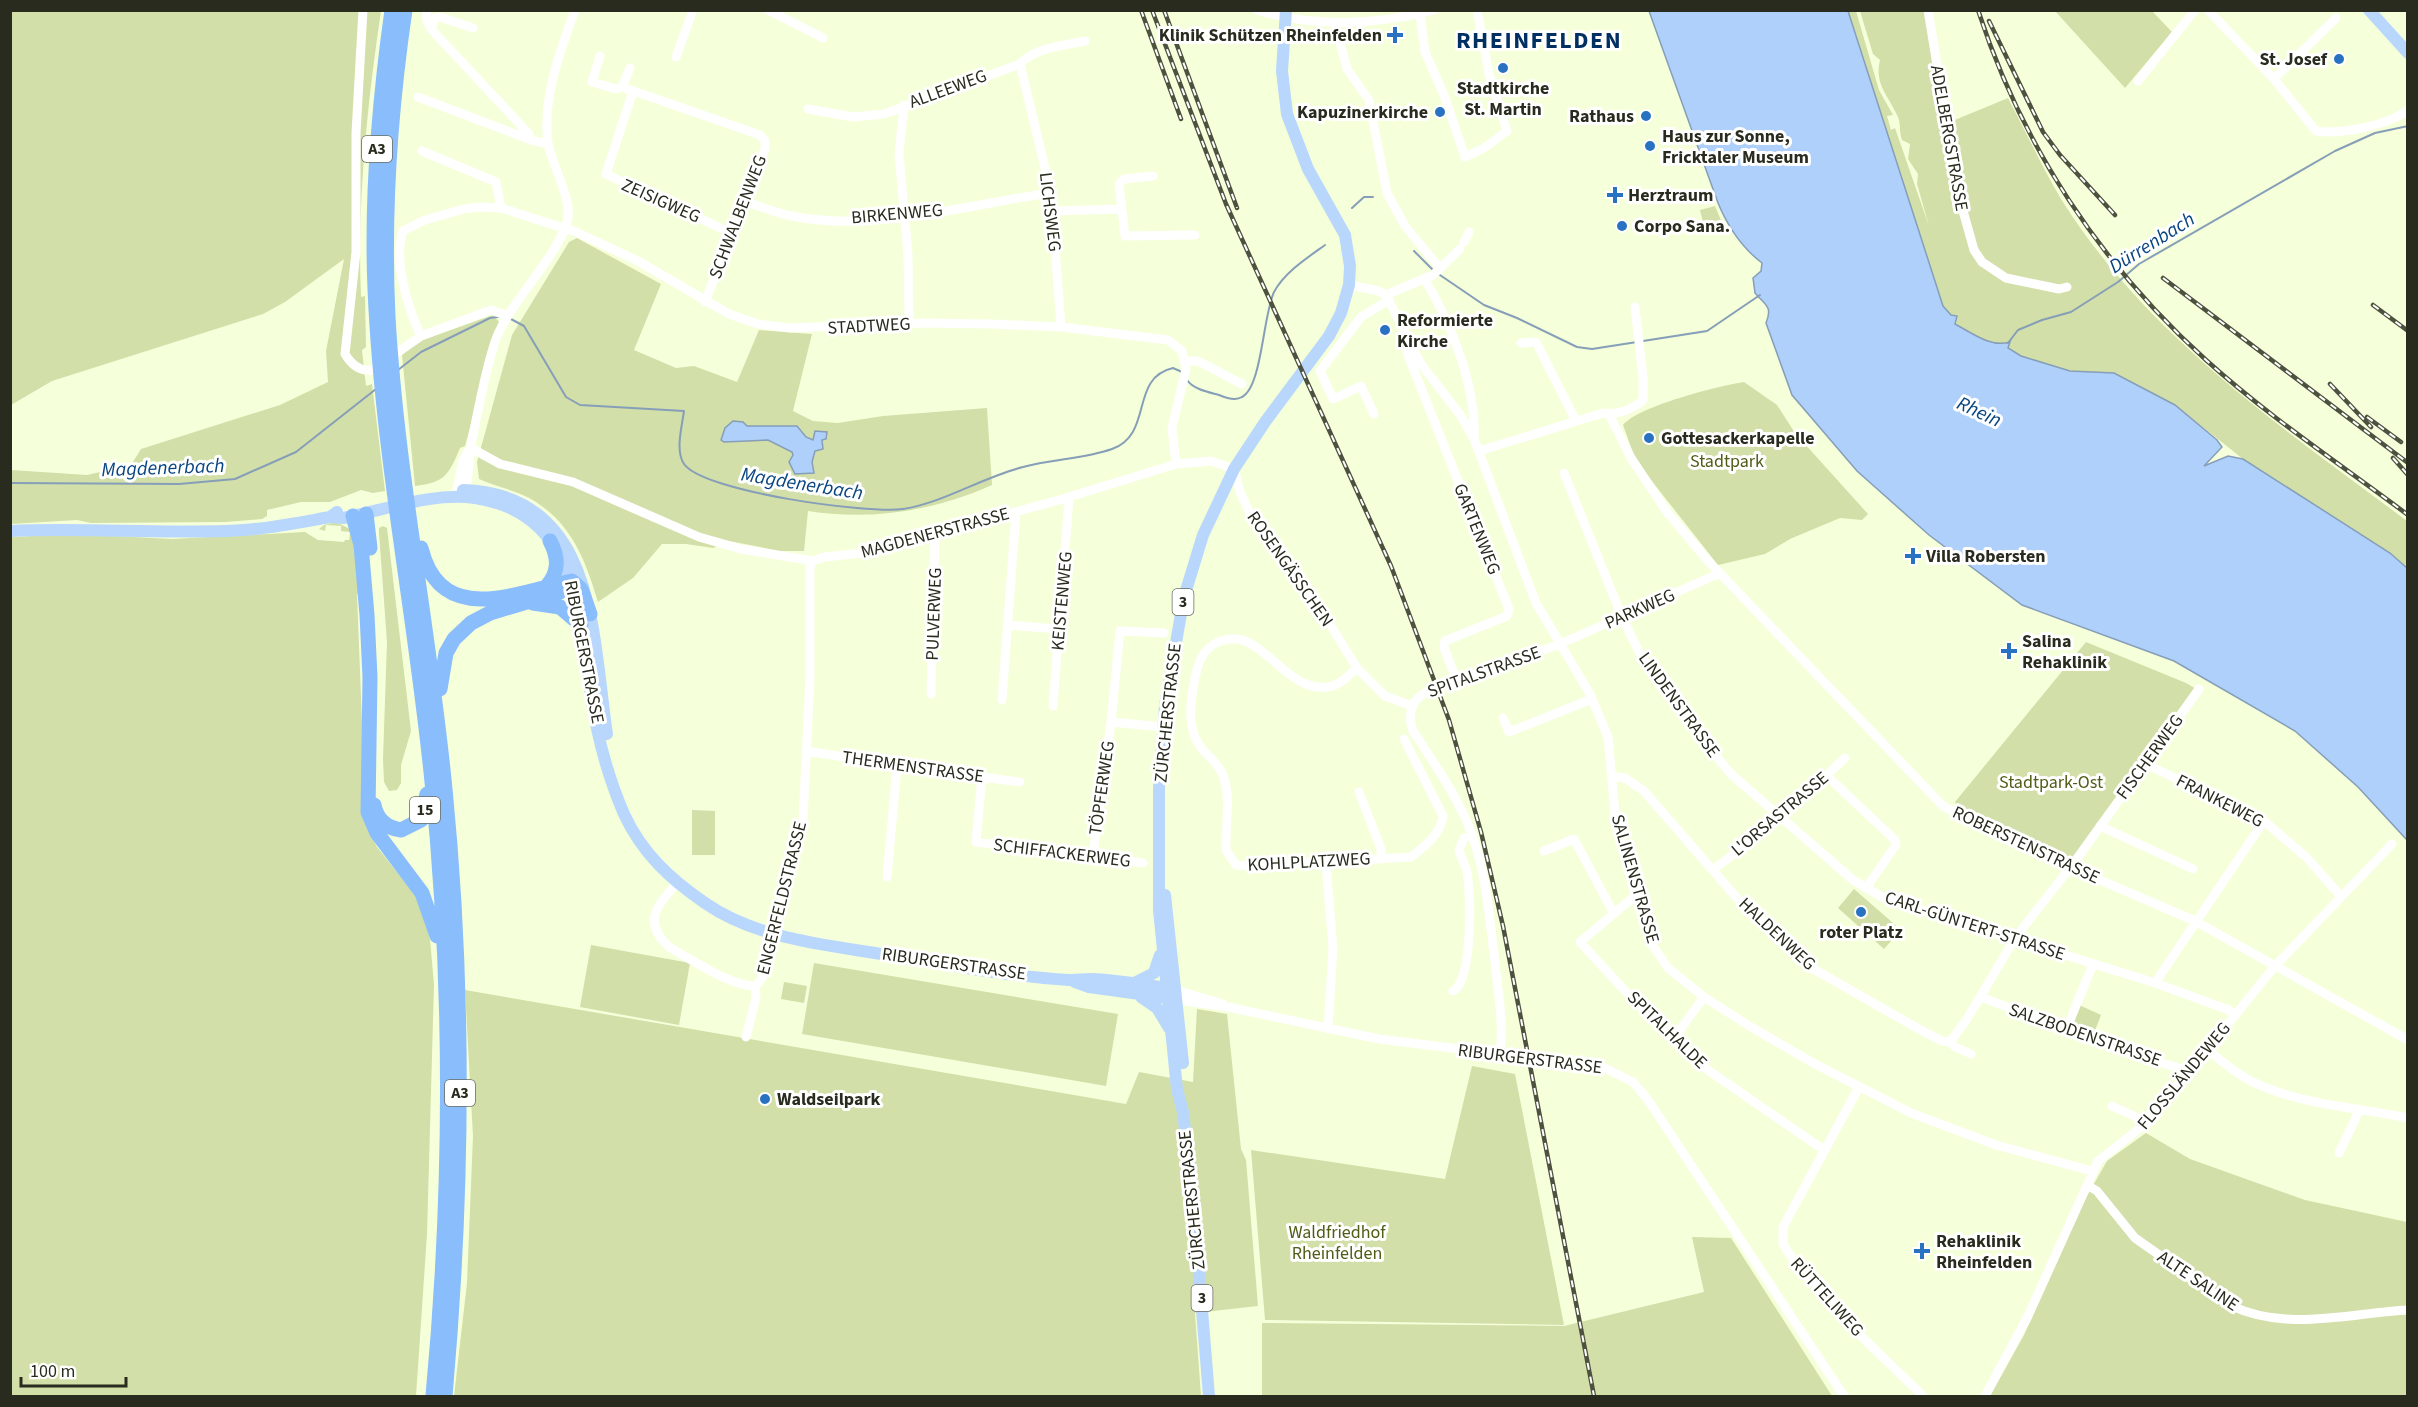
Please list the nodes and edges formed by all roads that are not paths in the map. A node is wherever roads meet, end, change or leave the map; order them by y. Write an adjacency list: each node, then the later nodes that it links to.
1 (363, 10): 59 (street)
2 (392, 10): 62 (highway, A3)
3 (405, 10): 62 (highway, A3)
4 (427, 10): 20 (street)
5 (575, 10): 37 (street)
6 (693, 10): 25 (street)
7 (768, 10): 21 (street)
8 (1257, 10): 15 (street)
9 (1434, 10): 16 (street)
10 (1477, 10): 16 (street)
11 (1928, 10): 52 (street, ADELBERGSTRASSE)
12 (2195, 10): 29 (street)
13 (2208, 10): 28 (street)
14 (2369, 10): 23 (main road)
15 (1286, 14): 18 (street); 51 (main road, 3)
16 (1420, 14): 18 (street)
17 (2336, 18): 28 (street)
18 (1335, 23): 50 (street)
19 (472, 28): 20 (street)
20 (430, 29): 36 (street)
21 (823, 38)
22 (1085, 41): 26 (street, ALLEEWEG)
23 (2408, 53)
24 (600, 56): 30 (street, SCHWALBENWEG)
25 (676, 57)
26 (1020, 64): 33 (street, ALLEEWEG); 40 (street, LICHSWEG)
27 (630, 68): 30 (street)
28 (2274, 79): 35 (street)
29 (2138, 81)
30 (622, 87): 31 (street, SCHWALBENWEG)
31 (633, 91): 41 (street, SCHWALBENWEG); 48 (street, ZEISIGWEG)
32 (418, 98): 36 (street)
33 (904, 105): 34 (street, ALLEEWEG); 45 (street)
34 (808, 109)
35 (2408, 110)
36 (531, 140): 37 (street)
37 (548, 144): 46 (street)
38 (422, 152): 42 (street)
39 (1153, 176): 43 (street)
40 (1052, 193): 44 (street, LICHSWEG); 45 (street, BIRKENWEG)
41 (744, 201): 45 (street, BIRKENWEG); 48 (street, SCHWALBENWEG)
42 (501, 208): 46 (street, STADTWEG); 59 (street, STADTWEG)
43 (1121, 209): 44 (street); 49 (street)
44 (1053, 211): 58 (street, LICHSWEG)
45 (904, 218): 57 (street)
46 (565, 227): 54 (street, STADTWEG); 56 (street)
47 (1469, 232): 50 (street)
48 (731, 233): 54 (street, SCHWALBENWEG)
49 (1196, 236)
50 (1434, 273): 53 (street); 69 (street)
51 (1349, 285): 53 (street); 73 (main road, ZÜRCHERSTRASSE / 3)
52 (2067, 287)
53 (1387, 298): 60 (street, SALINENSTRASSE); 66 (street)
54 (705, 302): 57 (street, STADTWEG)
55 (1635, 307): 67 (street)
56 (508, 316): 59 (street); 70 (street)
57 (909, 324): 58 (street, STADTWEG)
58 (1061, 327): 63 (street, STADTWEG)
59 (421, 336)
60 (1407, 340): 69 (street, SALINENSTRASSE); 97 (street, GARTENWEG)
61 (1521, 343): 68 (street)
62 (384, 346): 65 (highway, A3)
63 (1185, 365): 64 (street); 72 (street)
64 (1242, 384)
65 (391, 414): 76 (highway, A3); 105 (highway, A3)
66 (1374, 414)
67 (1609, 414): 68 (street); 86 (street, ROBERSTENSTRASSE)
68 (1576, 421): 71 (street)
69 (1474, 440): 71 (street, SALINENSTRASSE)
70 (471, 448): 75 (street); 78 (street); 85 (street, MAGDENERSTRASSE)
71 (1479, 452): 95 (street, SALINENSTRASSE)
72 (1176, 464): 73 (street, MAGDENERSTRASSE); 79 (street, MAGDENERSTRASSE)
73 (1234, 469): 96 (street, ROSENGÄSSCHEN); 107 (main road, ZÜRCHERSTRASSE / 3)
74 (1564, 473): 90 (street, LINDENSTRASSE)
75 (469, 477): 77 (street); 78 (street)
76 (406, 488): 88 (highway); 108 (highway, A3)
77 (485, 490): 78 (main road, RIBURGERSTRASSE); 87 (main road, RIBURGERSTRASSE)
78 (462, 492): 80 (main road, RIBURGERSTRASSE); 84 (main road, RIBURGERSTRASSE)
79 (1069, 497): 81 (street, MAGDENERSTRASSE); 93 (street, KEISTENWEG)
80 (365, 511): 82 (main road, RIBURGERSTRASSE); 105 (highway, 15); 144 (highway)
81 (1016, 512): 83 (street, MAGDENERSTRASSE); 92 (street)
82 (10, 531)
83 (935, 535): 85 (street, MAGDENERSTRASSE); 99 (street, PULVERWEG)
84 (550, 541): 87 (main road, RIBURGERSTRASSE); 88 (highway)
85 (813, 561): 110 (street, ENGERFELDSTRASSE)
86 (1720, 573): 90 (street, PARKWEG); 129 (street, ROBERSTENSTRASSE)
87 (577, 583): 88 (highway); 89 (highway); 91 (highway)
88 (547, 586)
89 (530, 603): 91 (highway); 108 (highway)
90 (1622, 617): 95 (street, PARKWEG); 119 (street, LINDENSTRASSE)
91 (585, 620): 134 (main road, RIBURGERSTRASSE)
92 (1007, 625): 93 (street); 101 (street)
93 (1059, 629): 102 (street, KEISTENWEG)
94 (1164, 633): 106 (street, TÖPFERWEG)
95 (1560, 644): 97 (street, SPITALSTRASSE); 100 (street, SALINENSTRASSE)
96 (1357, 668): 103 (street, ROSENGÄSSCHEN); 128 (street, KOHLPLATZWEG)
97 (1457, 681): 103 (street, SPITALSTRASSE)
98 (2199, 689): 112 (street, FISCHERWEG)
99 (932, 694)
100 (1592, 699): 104 (street); 115 (street, SALINENSTRASSE)
101 (1002, 700)
102 (1053, 706)
103 (1412, 706): 122 (street, SPITALSTRASSE)
104 (1503, 718)
105 (426, 719): 144 (highway, A3)
106 (1111, 722): 107 (street, TÖPFERWEG); 125 (street, TÖPFERWEG)
107 (1163, 727): 133 (main road, ZÜRCHERSTRASSE / 3)
108 (439, 734): 178 (highway, A3)
109 (1404, 739): 126 (street, KOHLPLATZWEG)
110 (807, 751): 113 (street, THERMENSTRASSE); 148 (street, ENGERFELDSTRASSE)
111 (1845, 758): 116 (street, L'ORSASTRASSE)
112 (2146, 764): 120 (street, FRANKEWEG); 121 (street, FISCHERWEG)
113 (897, 766): 114 (street, THERMENSTRASSE); 132 (street)
114 (982, 776): 117 (street, THERMENSTRASSE); 125 (street, SCHIFFACKERWEG)
115 (1613, 776): 130 (street, HALDENWEG); 136 (street, SALINENSTRASSE)
116 (1827, 776): 119 (street, L'ORSASTRASSE); 135 (street)
117 (1020, 783)
118 (1359, 792): 126 (street, KOHLPLATZWEG)
119 (1781, 818): 130 (street, L'ORSASTRASSE); 135 (street, CARL-GÜNTERT-STRASSE)
120 (2264, 820): 137 (street, FRANKEWEG); 139 (street)
121 (2100, 826): 129 (street, FISCHERWEG); 131 (street)
122 (1472, 834): 149 (street); 163 (street, SPITALSTRASSE)
123 (2392, 844): 137 (street, FLOSSLÄNDEWEG)
124 (1544, 851): 138 (street)
125 (1093, 854): 127 (street, SCHIFFACKERWEG)
126 (1381, 859): 128 (street, KOHLPLATZWEG)
127 (1143, 863)
128 (1326, 863): 155 (street)
129 (2070, 867): 139 (street, ROBERSTENSTRASSE); 140 (street, FISCHERWEG)
130 (1714, 869): 161 (street, HALDENWEG)
131 (2193, 869)
132 (887, 877)
133 (1160, 879): 141 (main road, ZÜRCHERSTRASSE / 3); 150 (main road, ZÜRCHERSTRASSE / 3)
134 (676, 880): 145 (main road, RIBURGERSTRASSE); 148 (street, ENGERFELDSTRASSE)
135 (1866, 888): 140 (street, CARL-GÜNTERT-STRASSE)
136 (1636, 895): 138 (street, SPITALHALDE); 152 (street, SALINENSTRASSE)
137 (2340, 895): 143 (street, FLOSSLÄNDEWEG)
138 (1613, 912): 159 (street, SPITALHALDE)
139 (2195, 921): 143 (street, ROBERSTENSTRASSE); 147 (street)
140 (2015, 938): 142 (street, CARL-GÜNTERT-STRASSE); 153 (street, FISCHERWEG)
141 (1162, 948): 146 (main road); 150 (main road, ZÜRCHERSTRASSE / 3)
142 (2093, 964): 147 (street, CARL-GÜNTERT-STRASSE); 156 (street)
143 (2275, 966): 154 (street, FLOSSLÄNDEWEG); 160 (street, ROBERSTENSTRASSE)
144 (445, 970): 177 (highway, A3)
145 (1071, 980): 146 (main road, RIBURGERSTRASSE); 151 (main road, RIBURGERSTRASSE)
146 (1133, 983): 150 (main road, RIBURGERSTRASSE)
147 (2155, 983): 154 (street, CARL-GÜNTERT-STRASSE)
148 (755, 986): 158 (street)
149 (1453, 991)
150 (1172, 994): 151 (main road, RIBURGERSTRASSE); 155 (street, RIBURGERSTRASSE); 157 (main road, ZÜRCHERSTRASSE / 3); 169 (main road, ZÜRCHERSTRASSE / 3)
151 (1138, 996): 157 (main road)
152 (1704, 997): 159 (street); 166 (street, SALINENSTRASSE)
153 (1981, 997): 156 (street, SALZBODENSTRASSE); 161 (street, FISCHERWEG)
154 (2234, 1015): 162 (street, FLOSSLÄNDEWEG)
155 (1328, 1029): 163 (street, RIBURGERSTRASSE)
156 (2066, 1030): 165 (street, SALZBODENSTRASSE)
157 (1171, 1032): 169 (main road, ZÜRCHERSTRASSE / 3)
158 (746, 1037)
159 (1673, 1039): 172 (street, SPITALHALDE)
160 (2408, 1040)
161 (1950, 1041): 164 (street, HALDENWEG)
162 (2206, 1049): 165 (street, FLOSSLÄNDEWEG); 168 (street)
163 (1500, 1053): 180 (street, RIBURGERSTRASSE)
164 (1971, 1054)
165 (2189, 1071): 171 (street, FLOSSLÄNDEWEG)
166 (1859, 1087): 172 (street, RÜTTELIWEG); 174 (street, SALINENSTRASSE)
167 (2112, 1106): 171 (street)
168 (2360, 1109): 170 (street); 173 (street)
169 (1183, 1112): 179 (main road, ZÜRCHERSTRASSE / 3)
170 (2408, 1118)
171 (2144, 1126): 174 (street, FLOSSLÄNDEWEG)
172 (1824, 1150): 181 (street, RÜTTELIWEG)
173 (2339, 1153)
174 (2092, 1171): 175 (street, FLOSSLÄNDEWEG)
175 (2087, 1185): 176 (street, ALTE SALINE); 182 (street, FLOSSLÄNDEWEG)
176 (2408, 1310)
177 (433, 1396)
178 (445, 1396)
179 (1209, 1396)
180 (1844, 1396)
181 (1923, 1396)
182 (1985, 1396)

